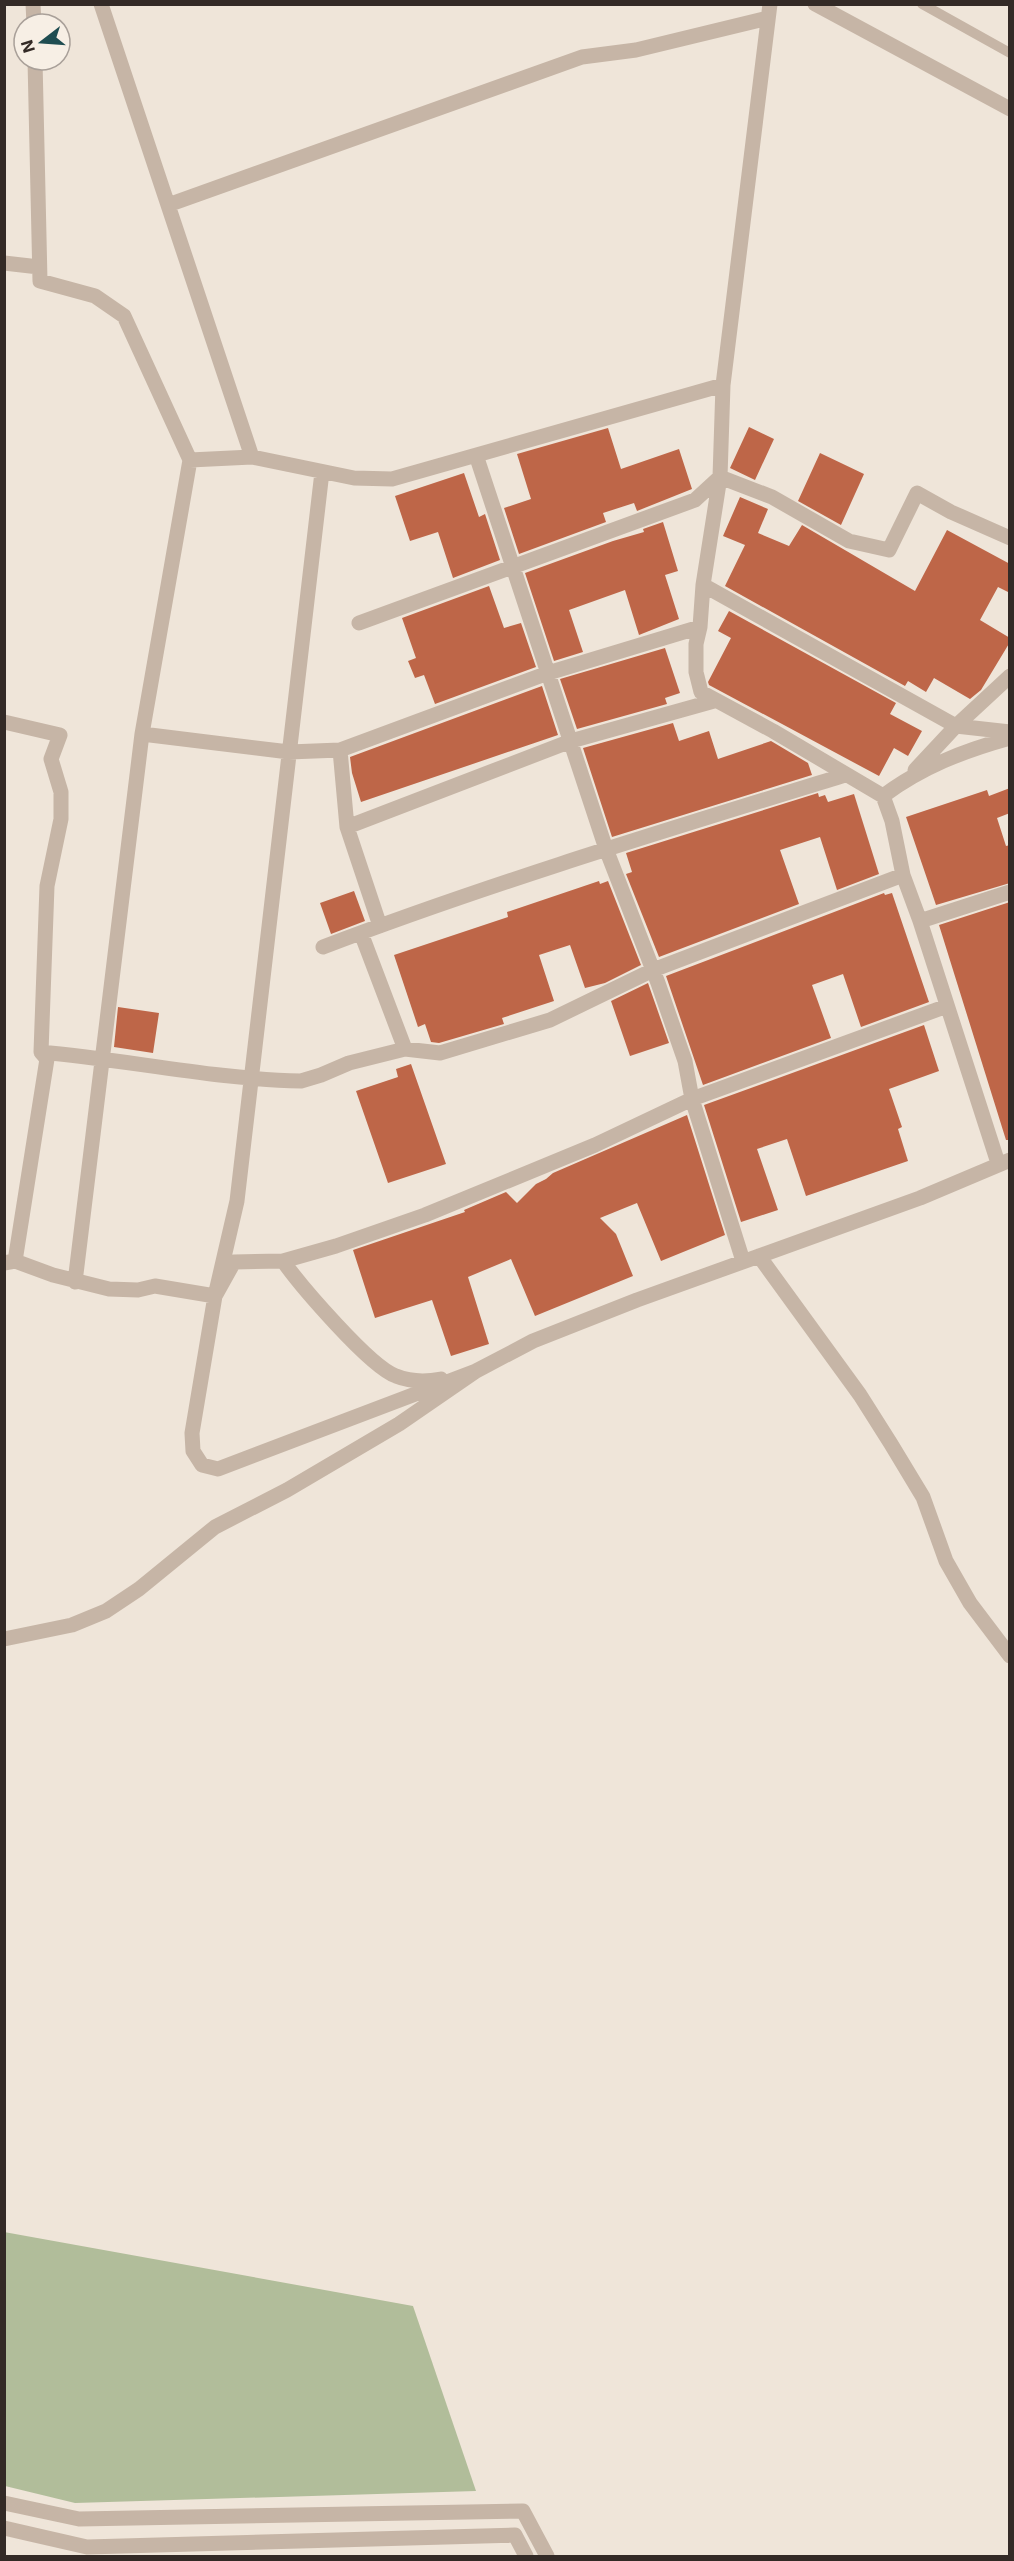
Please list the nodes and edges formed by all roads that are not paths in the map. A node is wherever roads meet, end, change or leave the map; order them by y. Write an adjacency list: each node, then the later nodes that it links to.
1 (101, 4): 8 (street)
2 (815, 4): 7 (street)
3 (922, 4): 5 (lane)
4 (769, 11): 8 (street); 11 (street)
5 (1010, 53)
6 (34, 72): 10 (street)
7 (1010, 109)
8 (168, 205): 13 (street)
9 (4, 263): 10 (street)
10 (39, 267): 14 (street)
11 (723, 385): 12 (street); 16 (street)
12 (476, 455): 15 (street); 18 (street)
13 (252, 457): 14 (street); 15 (street)
14 (190, 460): 28 (street)
15 (322, 472): 32 (street)
16 (720, 477): 17 (street); 18 (street); 19 (street)
17 (1010, 538)
18 (513, 566): 20 (street); 22 (street)
19 (703, 585): 21 (street); 26 (street)
20 (359, 623)
21 (700, 627): 22 (street); 24 (street)
22 (548, 673): 30 (street); 31 (street)
23 (1010, 676): 26 (street)
24 (714, 701): 30 (street); 33 (street)
25 (4, 723): 47 (street)
26 (956, 726): 27 (street); 34 (street)
27 (1010, 732)
28 (142, 734): 32 (street); 48 (street)
29 (1010, 738): 34 (street)
30 (571, 741): 36 (street); 37 (street)
31 (340, 750): 32 (street); 36 (street)
32 (289, 752): 49 (street)
33 (845, 775): 35 (street); 37 (street)
34 (909, 777): 35 (street)
35 (883, 796): 38 (street)
36 (347, 827): 41 (street)
37 (606, 849): 41 (street); 44 (street)
38 (903, 875): 40 (street); 44 (street)
39 (1010, 892): 40 (street)
40 (921, 921): 45 (street)
41 (380, 926): 42 (street)
42 (361, 933): 43 (street); 46 (street)
43 (323, 947)
44 (653, 970): 46 (street); 50 (street)
45 (946, 1006): 50 (street); 51 (street)
46 (405, 1049): 49 (street)
47 (41, 1052): 48 (street); 55 (street)
48 (102, 1058): 49 (street); 56 (street)
49 (251, 1077): 57 (street)
50 (692, 1099): 53 (street); 54 (street)
51 (1004, 1162): 52 (street)
52 (759, 1256): 54 (street); 60 (street)
53 (283, 1261): 57 (street); 58 (street)
54 (743, 1261): 58 (street)
55 (10, 1262): 56 (street)
56 (75, 1282): 57 (street)
57 (215, 1296): 58 (street)
58 (476, 1371): 59 (street)
59 (4, 1639)
60 (1010, 1656)
61 (4, 2503): 64 (street)
62 (4, 2528): 63 (street)
63 (526, 2556)
64 (547, 2556)

